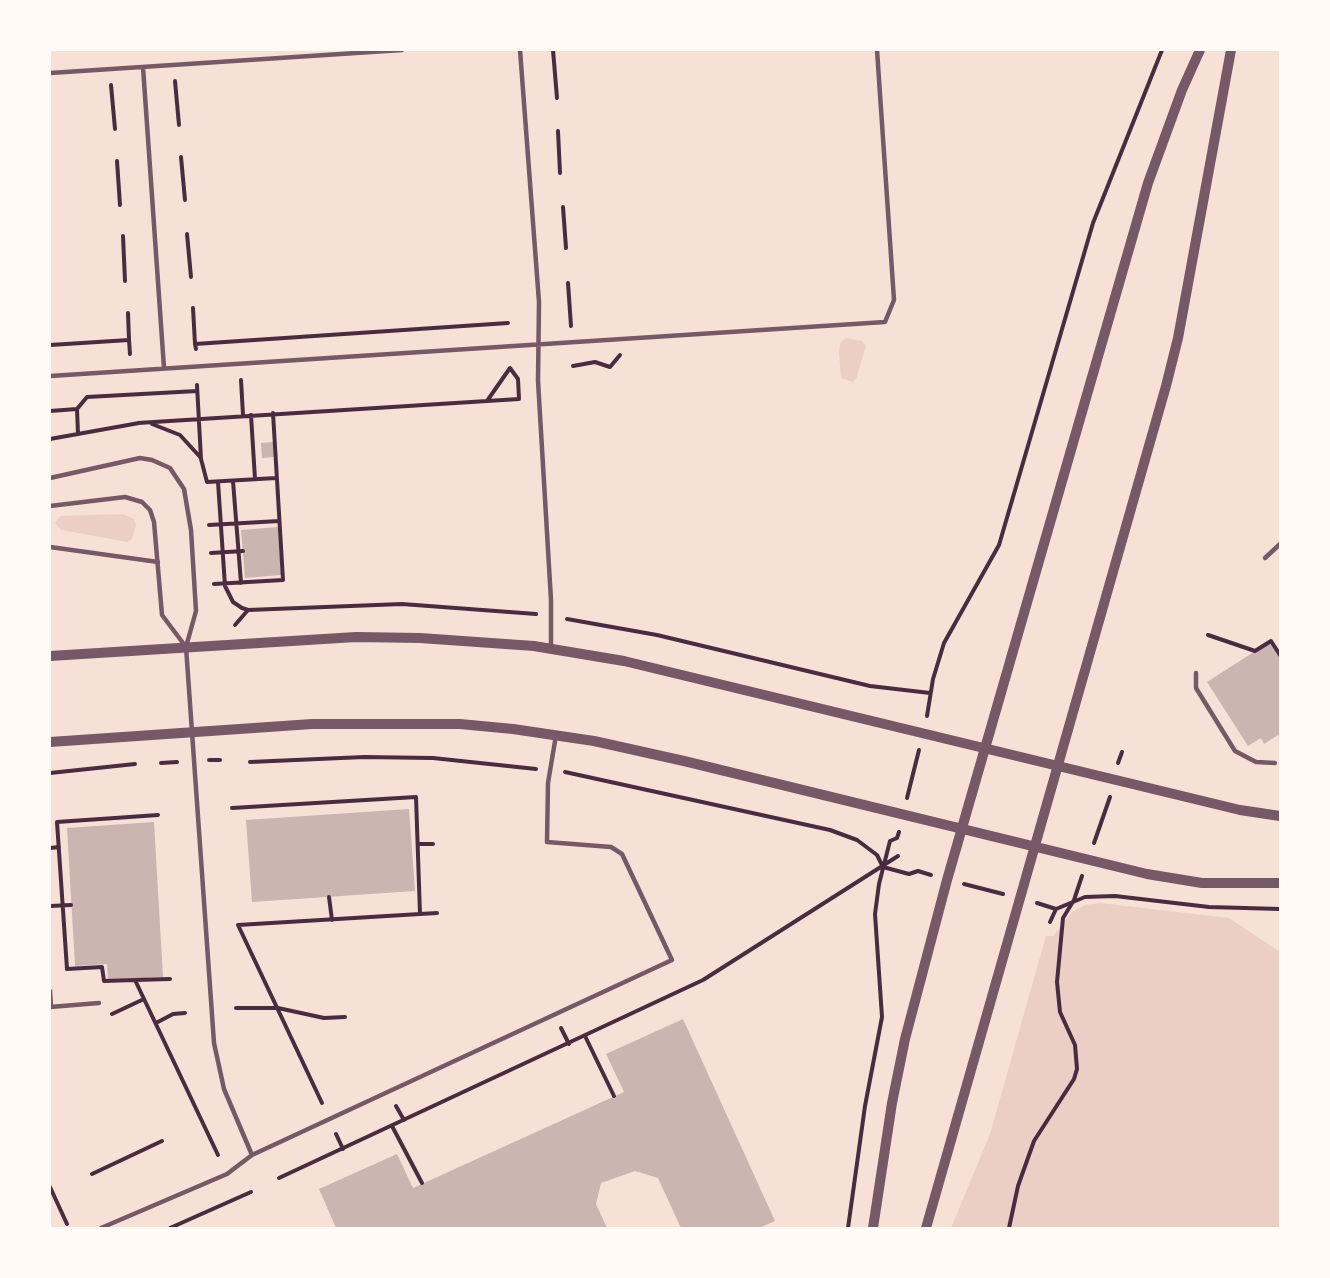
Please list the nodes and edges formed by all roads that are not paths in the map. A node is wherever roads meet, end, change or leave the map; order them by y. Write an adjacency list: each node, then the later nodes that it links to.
1 (402, 50): 6 (lane)
2 (520, 50): 8 (lane)
3 (877, 50): 8 (lane)
4 (1200, 50): 24 (street)
5 (1231, 50): 26 (street)
6 (143, 67): 7 (lane); 9 (lane)
7 (50, 74)
8 (538, 344): 9 (lane); 18 (lane)
9 (164, 368): 10 (lane)
10 (50, 376)
11 (50, 478): 17 (lane)
12 (50, 506): 16 (lane)
13 (1281, 544): 15 (lane)
14 (50, 547): 16 (lane)
15 (1266, 558)
16 (158, 562): 17 (lane)
17 (186, 647): 18 (street); 19 (street); 21 (lane)
18 (550, 649): 24 (street)
19 (50, 656)
20 (1196, 672): 25 (lane)
21 (191, 731): 22 (street); 23 (street); 34 (lane)
22 (556, 735): 28 (street); 34 (lane)
23 (50, 742)
24 (986, 748): 26 (street); 28 (street)
25 (1275, 763)
26 (1058, 765): 27 (street); 29 (street)
27 (1281, 816)
28 (962, 831): 29 (street); 36 (street)
29 (1035, 849): 30 (street); 37 (street)
30 (1281, 883)
31 (50, 991): 33 (lane)
32 (99, 1003): 33 (lane)
33 (50, 1007)
34 (252, 1155): 35 (lane)
35 (101, 1228)
36 (873, 1228)
37 (926, 1228)

